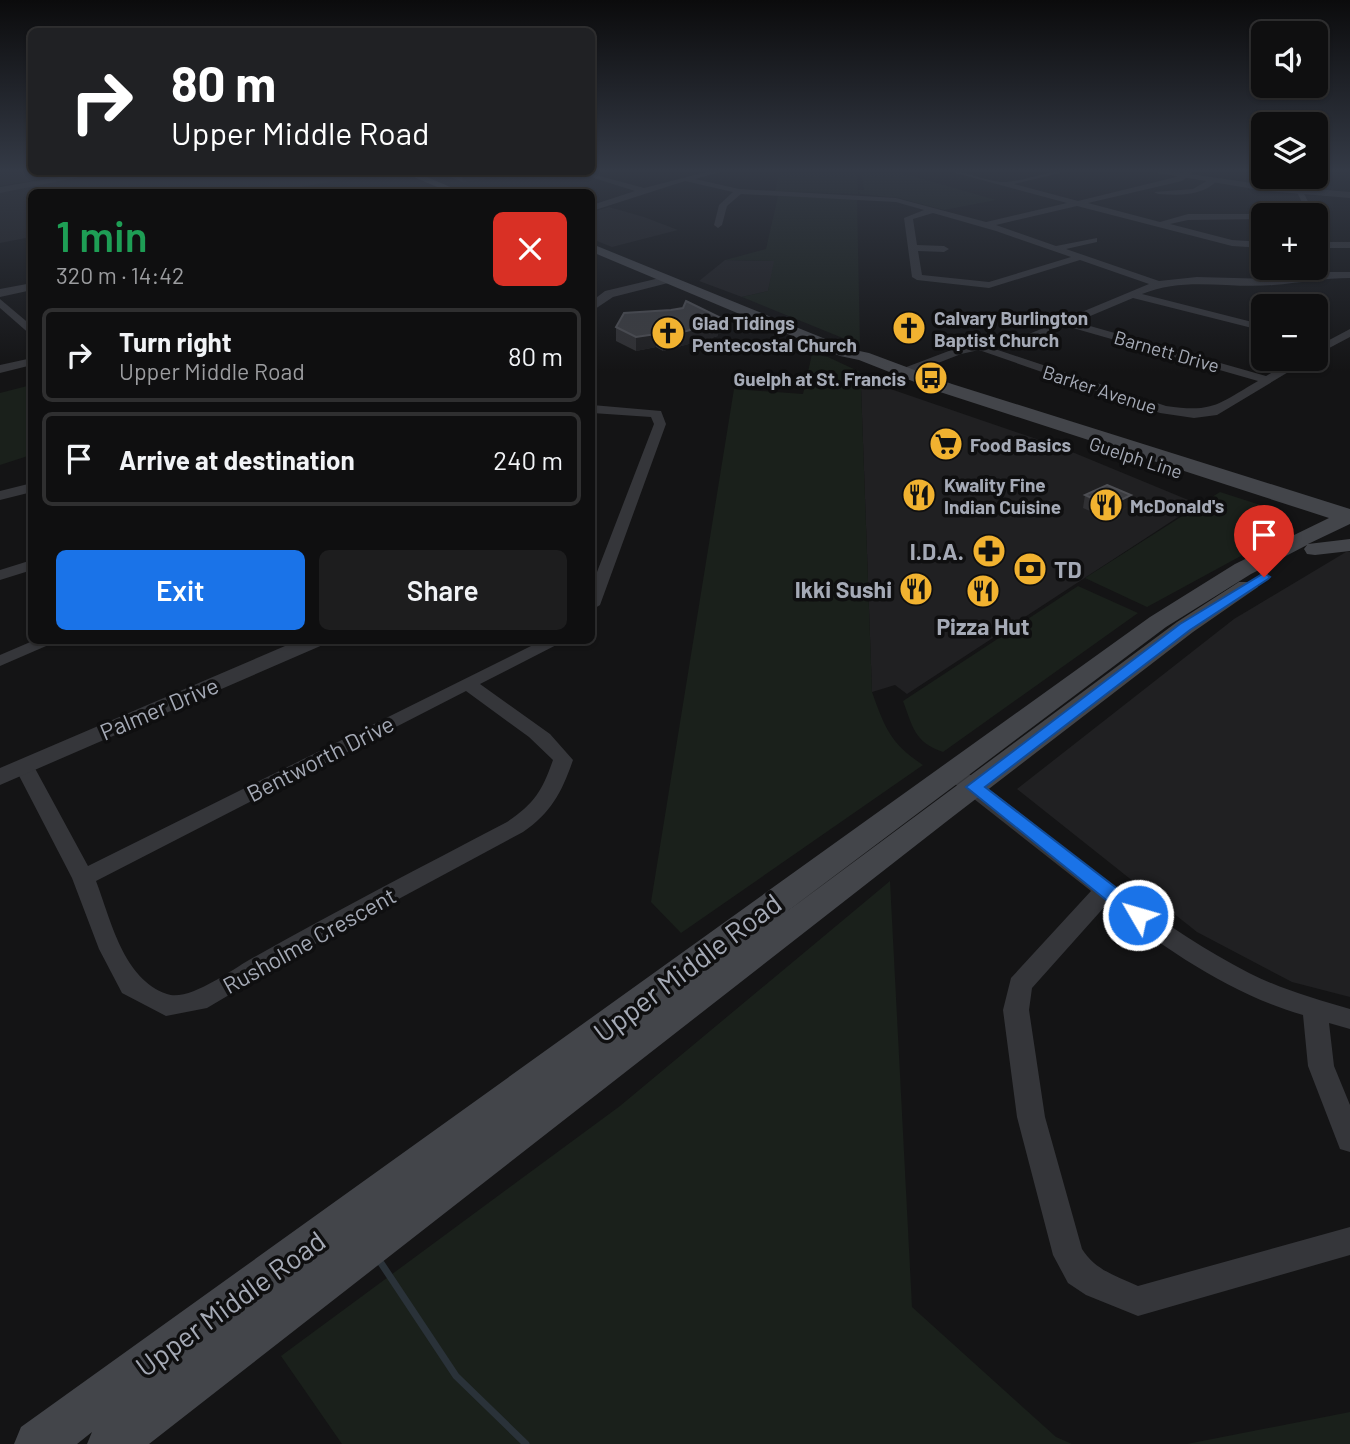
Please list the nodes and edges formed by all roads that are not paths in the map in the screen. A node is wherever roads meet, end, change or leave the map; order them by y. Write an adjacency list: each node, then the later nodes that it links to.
1 (910, 236): 8 (street)
2 (1017, 236): 11 (street)
3 (1207, 236): 5 (street)
4 (1094, 240): 11 (street)
5 (1251, 244)
6 (1328, 245): 7 (street)
7 (1350, 245)
8 (912, 248): 10 (street); 12 (street)
9 (595, 249): 14 (main road, Guelph Line)
10 (944, 249)
11 (1053, 249): 12 (street)
12 (1078, 258): 15 (street)
13 (1350, 275): 15 (street)
14 (668, 280): 20 (street); 30 (main road, Guelph Line)
15 (1158, 284): 18 (street)
16 (28, 287): 17 (street)
17 (0, 293)
18 (1133, 295): 21 (street); 22 (street)
19 (0, 302): 23 (street)
20 (595, 305)
21 (1066, 323): 26 (street); 31 (street, Barnett Drive)
22 (1251, 324)
23 (28, 331)
24 (1350, 332): 25 (street)
25 (1329, 344)
26 (980, 346): 30 (street); 31 (street, Barker Avenue)
27 (28, 362): 28 (street)
28 (0, 369)
29 (1283, 371): 31 (street)
30 (898, 374): 33 (main road, Guelph Line); 34 (main road, Guelph Line)
31 (1268, 380)
32 (595, 409): 43 (street)
33 (1049, 429): 34 (main road); 37 (main road, Guelph Line)
34 (1085, 432): 37 (main road, Guelph Line)
35 (28, 488): 36 (street)
36 (0, 496)
37 (1289, 501): 38 (main road, Guelph Line); 40 (main road)
38 (1347, 519): 40 (main road, Upper Middle Road)
39 (1350, 545): 40 (main road)
40 (1306, 546): 51 (main road, Upper Middle Road)
41 (28, 566): 42 (street)
42 (0, 575)
43 (595, 597)
44 (42, 644): 47 (street)
45 (309, 644): 49 (street, Palmer Drive)
46 (550, 644): 48 (street, Bentworth Drive)
47 (0, 661)
48 (467, 683): 52 (street, Bentworth Drive); 52 (street, Rusholme Crescent)
49 (24, 766): 50 (street, Palmer Drive); 52 (street, Rusholme Crescent)
50 (0, 776)
51 (964, 780): 53 (street); 58 (main road, Upper Middle Road); 59 (main road, Upper Middle Road)
52 (83, 878)
53 (1105, 890): 54 (street); 57 (street)
54 (1315, 1012): 55 (street); 56 (street)
55 (1350, 1019)
56 (1350, 1140)
57 (1350, 1241)
58 (38, 1444)
59 (111, 1444)

